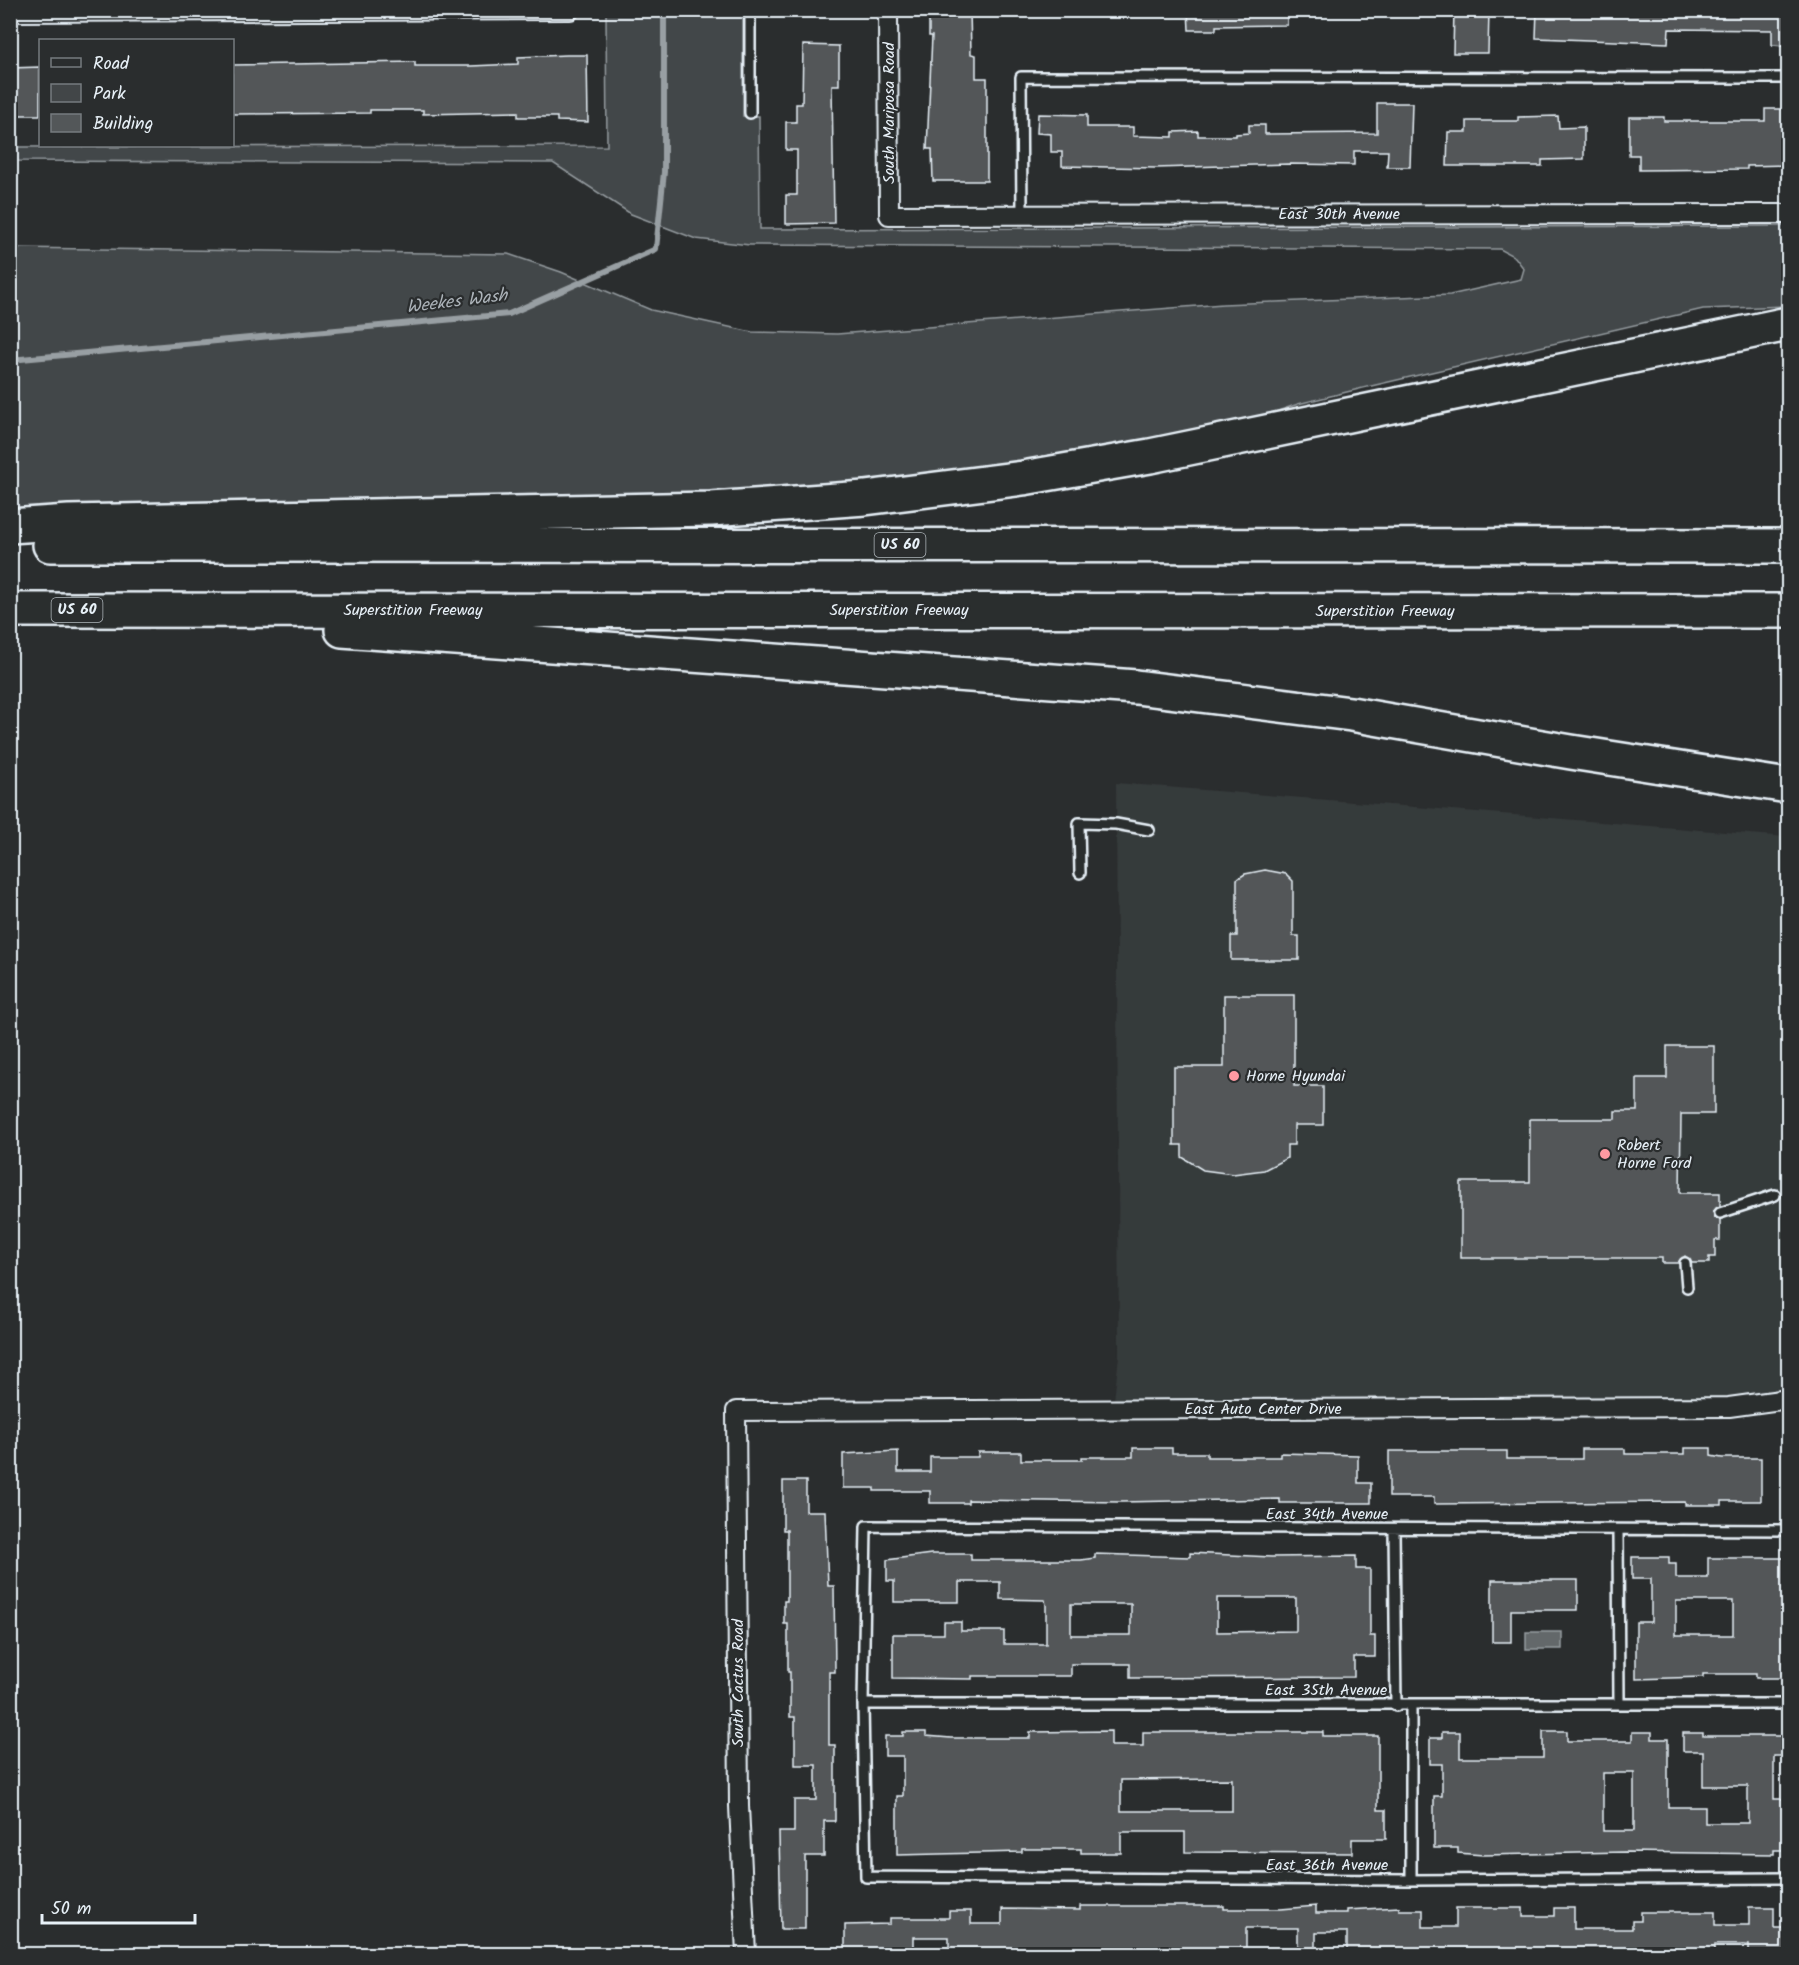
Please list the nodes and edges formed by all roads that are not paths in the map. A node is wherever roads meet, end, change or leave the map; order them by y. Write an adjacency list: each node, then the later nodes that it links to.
1 (750, 10): 6 (lane)
2 (888, 10): 7 (street, South Mariposa Road)
3 (570, 11): 4 (street)
4 (10, 12)
5 (1788, 78): 8 (lane)
6 (750, 113)
7 (890, 214): 8 (street, East 30th Avenue)
8 (1022, 214): 9 (street, East 30th Avenue)
9 (1788, 214)
10 (1788, 324): 11 (highway)
11 (10, 526)
12 (10, 545): 13 (highway, US 60)
13 (1788, 546)
14 (10, 610): 15 (highway, Superstition Freeway / US 60)
15 (143, 610): 16 (highway, Superstition Freeway / US 60); 17 (highway)
16 (1788, 611)
17 (1788, 786)
18 (1149, 830): 19 (lane)
19 (1080, 873)
20 (1774, 1195): 21 (lane)
21 (1720, 1213)
22 (1686, 1263): 23 (lane)
23 (1687, 1287)
24 (1788, 1399): 25 (street, East Auto Center Drive)
25 (736, 1411): 36 (street, South Cactus Road)
26 (1394, 1530): 27 (lane, East 34th Avenue); 30 (lane, East 34th Avenue); 33 (lane)
27 (1618, 1530): 28 (lane, East 34th Avenue); 29 (lane)
28 (1788, 1530)
29 (1619, 1703): 31 (lane, East 35th Avenue); 32 (lane, East 35th Avenue)
30 (863, 1704): 33 (lane, East 35th Avenue); 35 (lane, East 36th Avenue)
31 (1788, 1704)
32 (1411, 1705): 33 (lane, East 35th Avenue); 35 (lane)
33 (1396, 1706)
34 (1788, 1878): 35 (lane, East 36th Avenue)
35 (1411, 1880)
36 (746, 1954)

